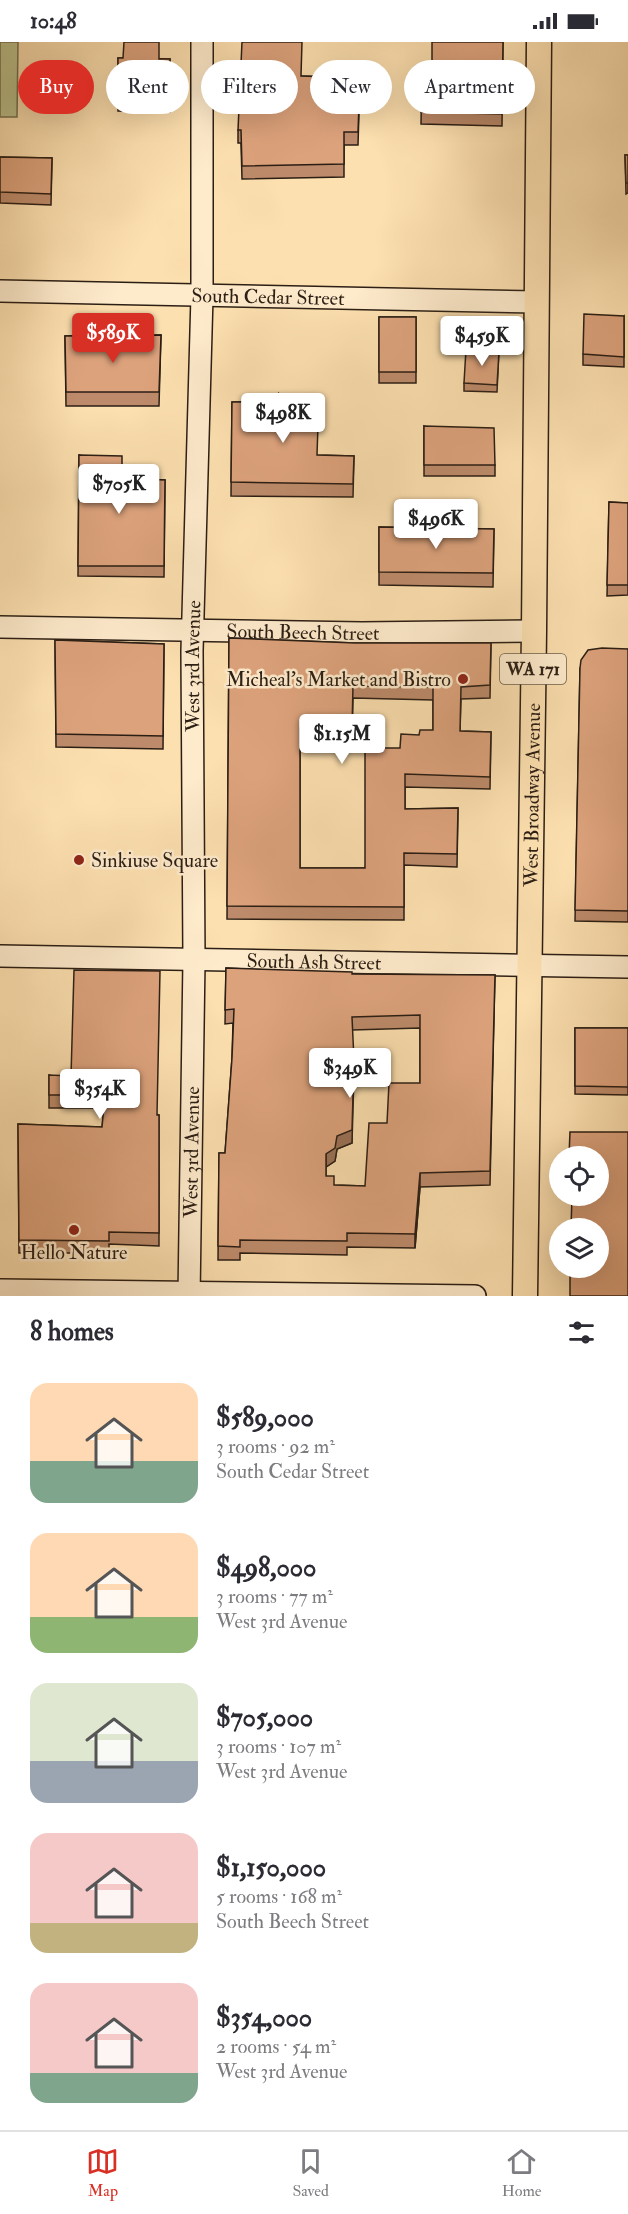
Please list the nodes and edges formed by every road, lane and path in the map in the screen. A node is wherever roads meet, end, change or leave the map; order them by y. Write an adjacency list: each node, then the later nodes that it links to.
1 (202, 42): 4 (street, West 3rd Avenue)
2 (539, 42): 5 (main road, West Broadway Avenue / WA 171)
3 (0, 291): 4 (street, South Cedar Street)
4 (202, 296): 5 (street, South Cedar Street); 7 (street, West 3rd Avenue)
5 (536, 302): 8 (main road, West Broadway Avenue / WA 171)
6 (0, 627): 7 (street, South Beech Street)
7 (193, 630): 8 (street, South Beech Street); 10 (street, West 3rd Avenue)
8 (534, 631): 11 (main road, West Broadway Avenue / WA 171)
9 (0, 956): 10 (street, South Ash Street)
10 (194, 960): 11 (street, South Ash Street); 14 (street, West 3rd Avenue)
11 (530, 966): 12 (street, South Ash Street); 16 (main road, West Broadway Avenue / WA 171)
12 (628, 967)
13 (0, 1290): 14 (street)
14 (189, 1294): 15 (street)
15 (475, 1296)
16 (525, 1296)

